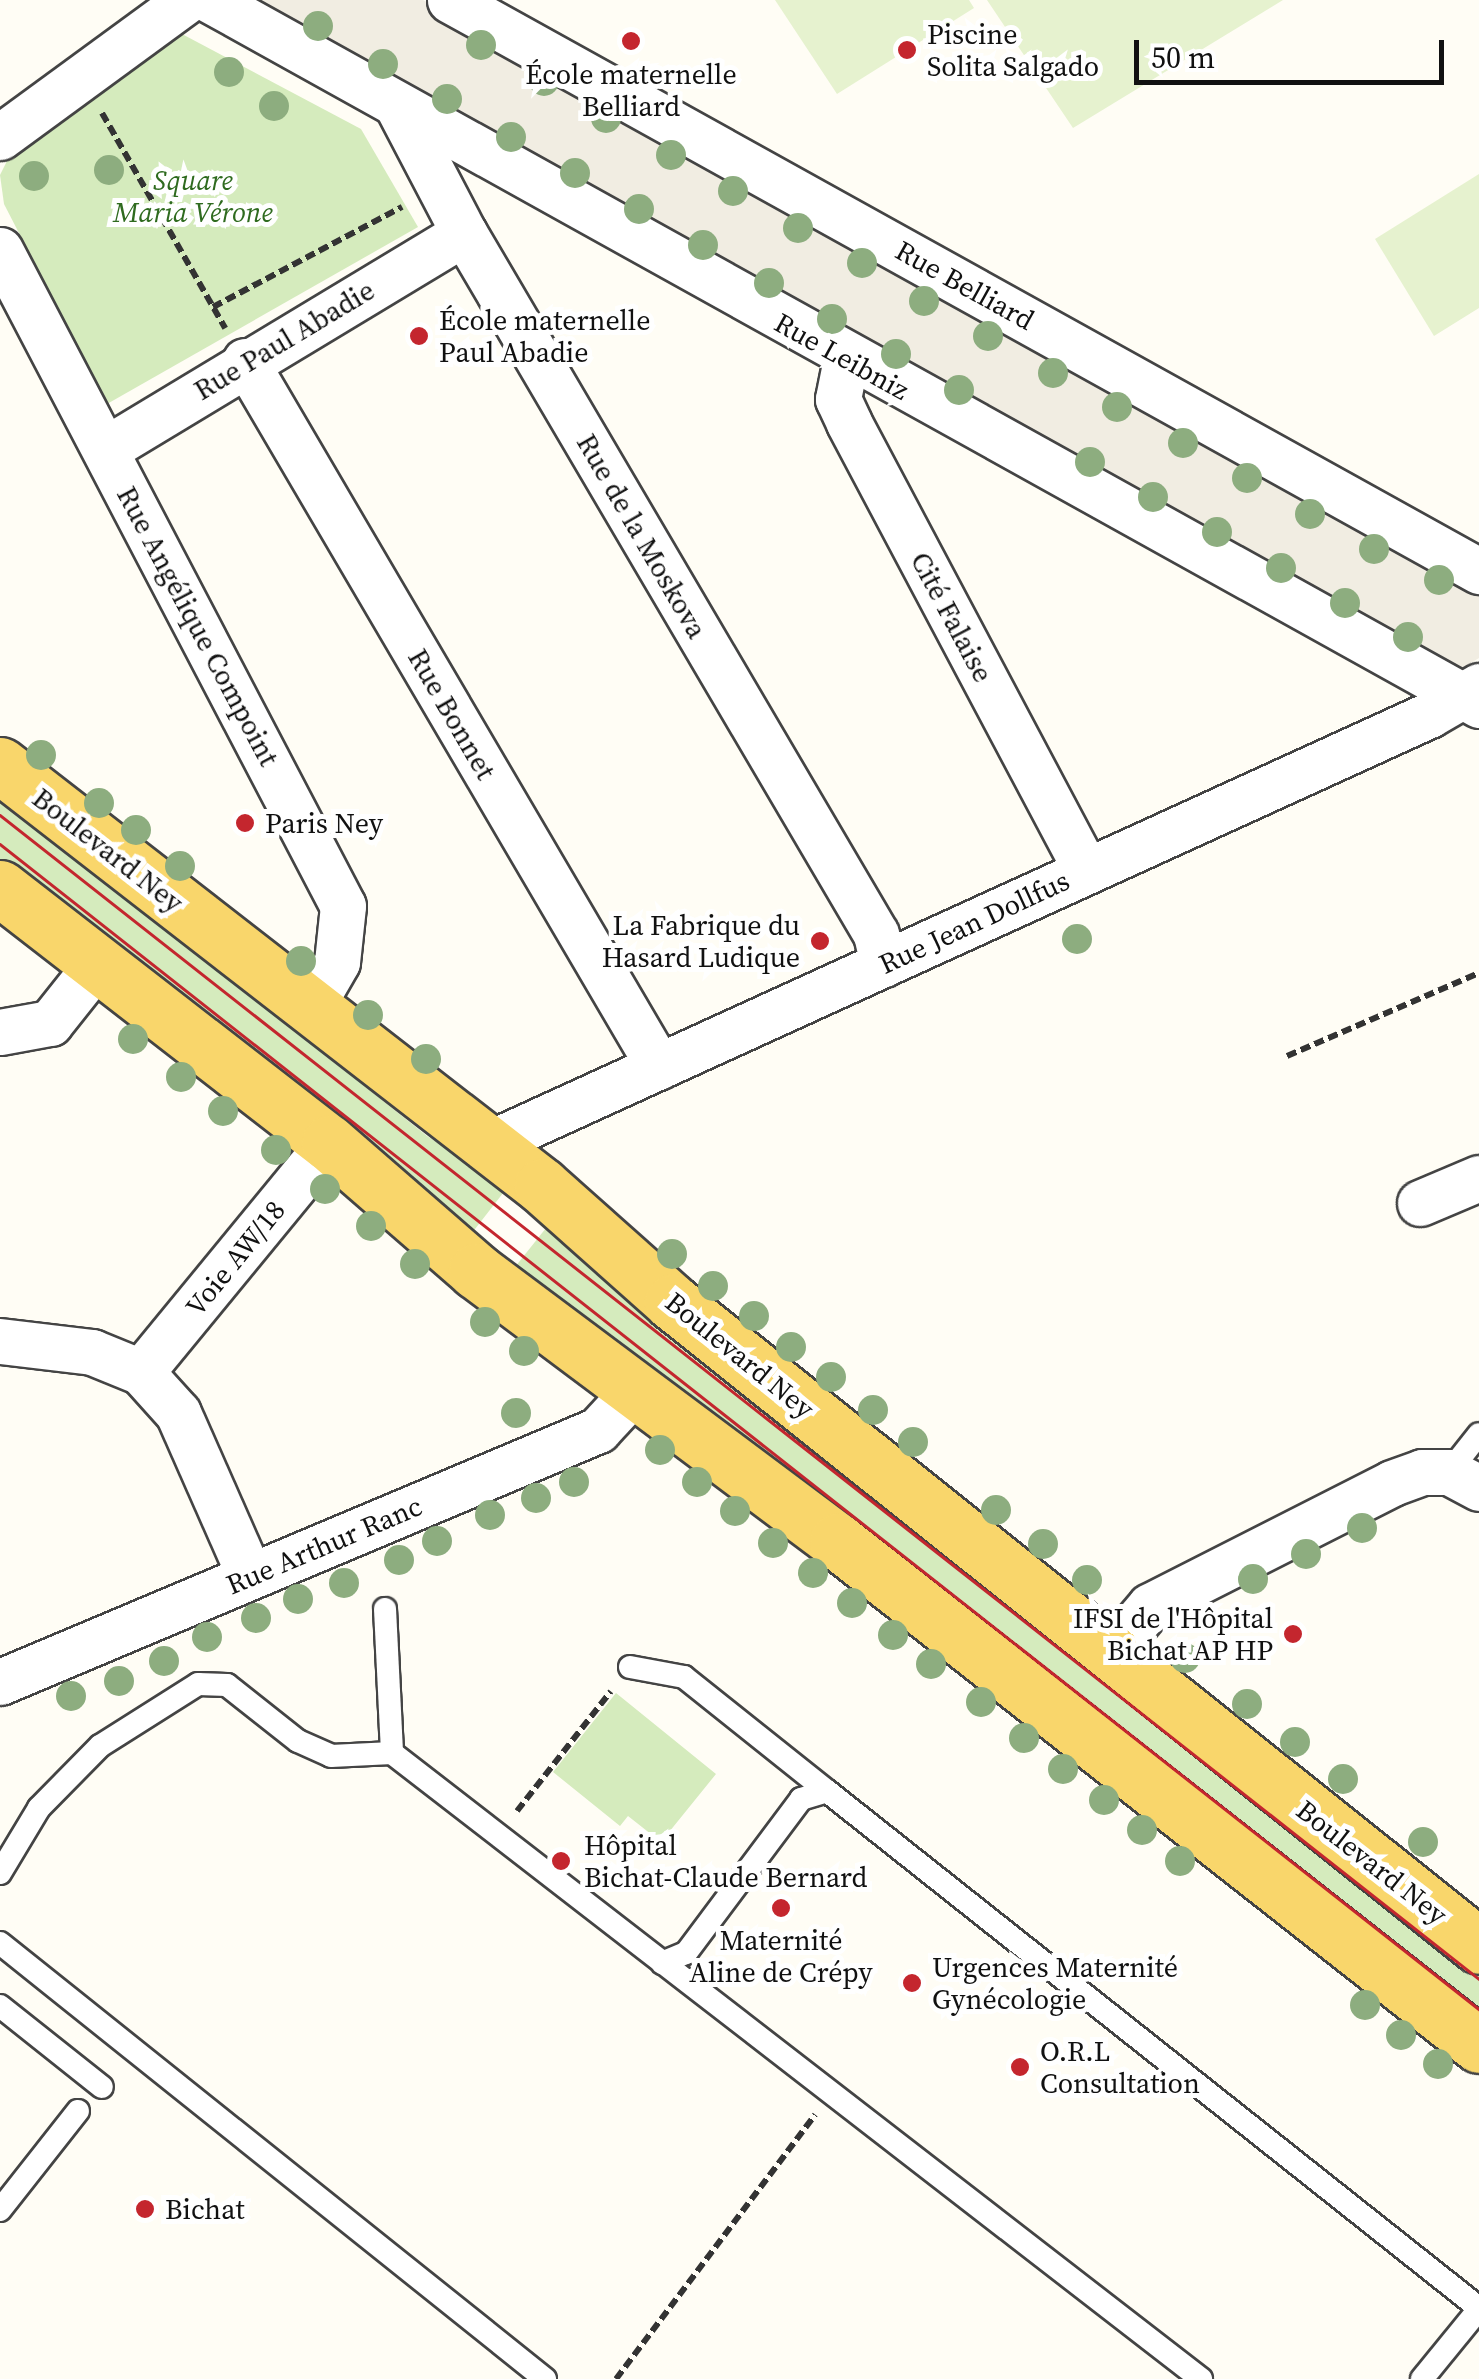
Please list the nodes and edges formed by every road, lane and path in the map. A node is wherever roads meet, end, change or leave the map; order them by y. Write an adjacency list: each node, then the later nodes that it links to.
1 (187, 0): 4 (street)
2 (210, 0): 5 (street, Rue Leibniz)
3 (450, 0): 14 (street, Rue Belliard)
4 (82, 78): 6 (street); 10 (path)
5 (398, 108): 8 (street, Rue de la Moskova); 11 (street, Rue Leibniz)
6 (0, 137)
7 (411, 203): 10 (path)
8 (464, 233): 12 (street, Rue Paul Abadie); 20 (street, Rue de la Moskova)
9 (0, 250): 13 (street, Rue Angélique Compoint)
10 (213, 307): 12 (path)
11 (846, 358): 15 (street, Rue Leibniz); 17 (street, Cité Falaise)
12 (246, 361): 13 (street, Rue Paul Abadie); 25 (street, Rue Bonnet)
13 (106, 449): 22 (street, Rue Angélique Compoint)
14 (1479, 570)
15 (1474, 696): 17 (street, Rue Jean Dollfus)
16 (0, 765): 22 (main road, Boulevard Ney)
17 (1086, 870): 20 (street, Rue Jean Dollfus)
18 (0, 888): 19 (main road)
19 (97, 964): 23 (street); 26 (main road)
20 (883, 964): 25 (street, Rue Jean Dollfus)
21 (1479, 973): 24 (path)
22 (310, 1009): 27 (main road, Boulevard Ney)
23 (0, 1032)
24 (1286, 1056)
25 (659, 1068): 27 (street, Rue Jean Dollfus)
26 (329, 1143): 31 (street, Voie AW/18); 32 (main road)
27 (484, 1146): 37 (main road, Boulevard Ney)
28 (1479, 1178): 29 (street)
29 (1420, 1203)
30 (0, 1341): 31 (street)
31 (141, 1372): 35 (street)
32 (635, 1390): 35 (street, Rue Arthur Ranc); 48 (main road)
33 (1479, 1434): 34 (lane)
34 (1464, 1480): 37 (street)
35 (250, 1576): 39 (street, Rue Arthur Ranc)
36 (385, 1608): 40 (lane)
37 (1112, 1652): 45 (main road, Boulevard Ney)
38 (630, 1667): 41 (lane); 42 (path)
39 (0, 1682)
40 (392, 1753): 42 (lane); 43 (lane)
41 (827, 1791): 46 (lane); 53 (lane)
42 (498, 1836): 46 (lane)
43 (0, 1874)
44 (0, 1944): 54 (lane)
45 (1479, 1946)
46 (662, 1963): 50 (lane)
47 (0, 2006): 49 (lane)
48 (1479, 2045)
49 (102, 2087)
50 (831, 2094): 55 (path); 56 (lane)
51 (78, 2112): 52 (lane)
52 (0, 2210)
53 (1479, 2308): 57 (lane)
54 (545, 2379)
55 (616, 2379)
56 (1201, 2379)
57 (1422, 2379)

